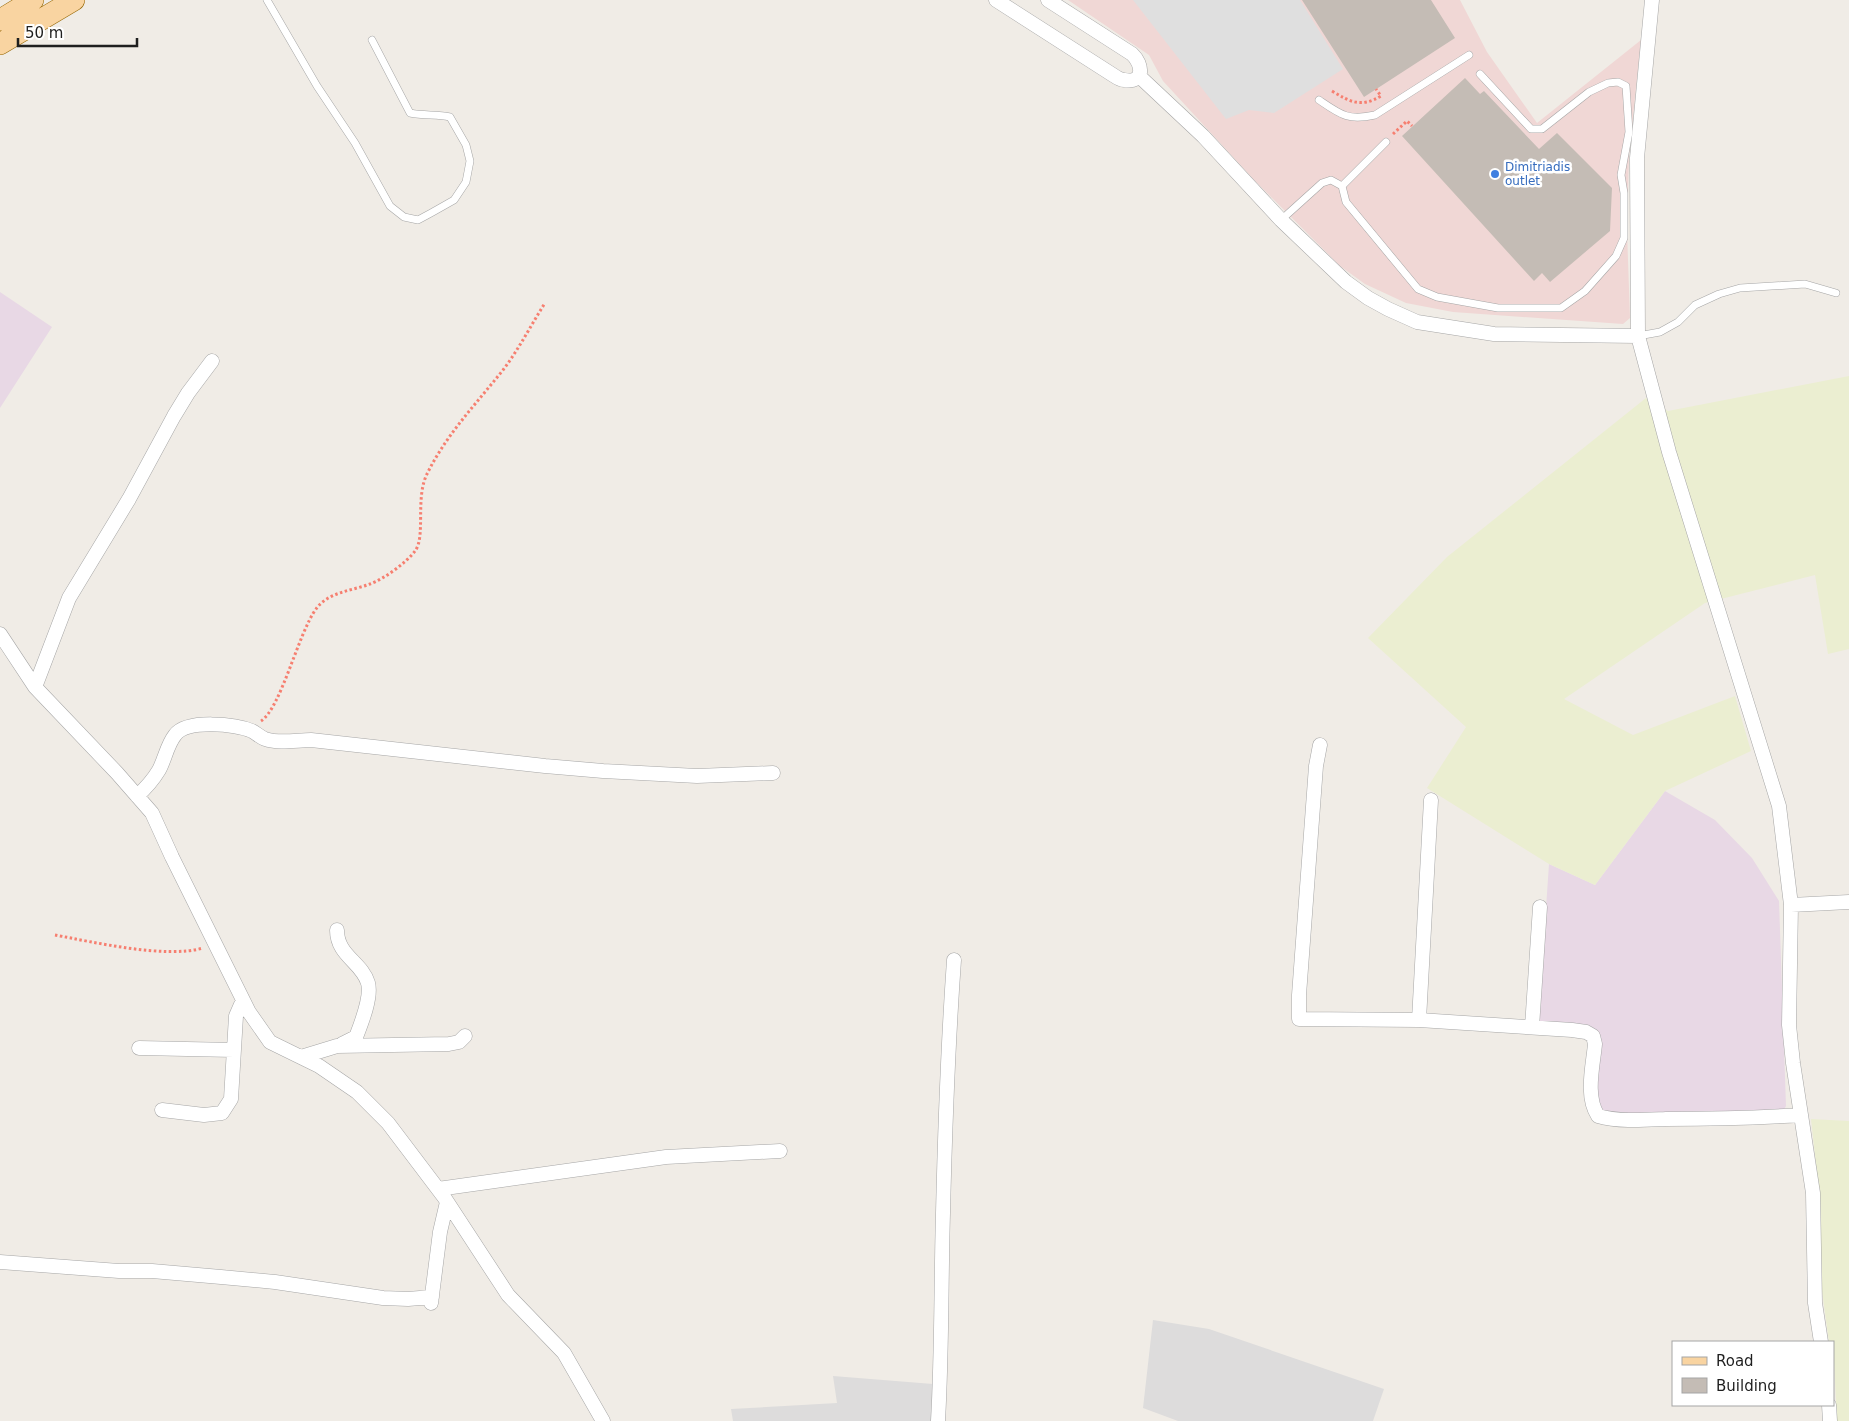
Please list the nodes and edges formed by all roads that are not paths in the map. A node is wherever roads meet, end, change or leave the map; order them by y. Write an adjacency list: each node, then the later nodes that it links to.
1 (33, 0): 7 (main road)
2 (74, 0): 9 (main road)
3 (267, 0): 8 (lane)
4 (996, 0): 12 (street)
5 (1048, 0): 12 (street)
6 (1652, 0): 18 (street)
7 (0, 20)
8 (372, 40)
9 (0, 44)
10 (1469, 55): 13 (lane)
11 (1480, 74): 15 (lane)
12 (1139, 76): 16 (street)
13 (1319, 100)
14 (1386, 142): 15 (lane)
15 (1342, 186): 16 (lane)
16 (1281, 220): 18 (street)
17 (1836, 293): 18 (lane)
18 (1638, 336): 27 (street)
19 (212, 361): 21 (street)
20 (0, 634): 21 (street)
21 (35, 687): 24 (street)
22 (1320, 745): 32 (street)
23 (773, 773): 24 (street)
24 (137, 796): 31 (street)
25 (1431, 800): 32 (street)
26 (1849, 902): 27 (street)
27 (1791, 905): 40 (street)
28 (1540, 907): 33 (street)
29 (337, 930): 35 (street)
30 (954, 960): 48 (street)
31 (243, 1000): 37 (street); 38 (street)
32 (1419, 1020): 33 (street)
33 (1532, 1027): 40 (street)
34 (465, 1036): 35 (street)
35 (336, 1046): 38 (street)
36 (139, 1048): 37 (street)
37 (234, 1050): 39 (street)
38 (301, 1057): 42 (street)
39 (162, 1110)
40 (1801, 1115): 45 (street)
41 (780, 1151): 42 (street)
42 (438, 1189): 43 (street)
43 (447, 1202): 44 (street); 47 (street)
44 (0, 1262)
45 (1821, 1341)
46 (1829, 1406): 49 (street)
47 (603, 1421)
48 (938, 1421)
49 (1830, 1421)

